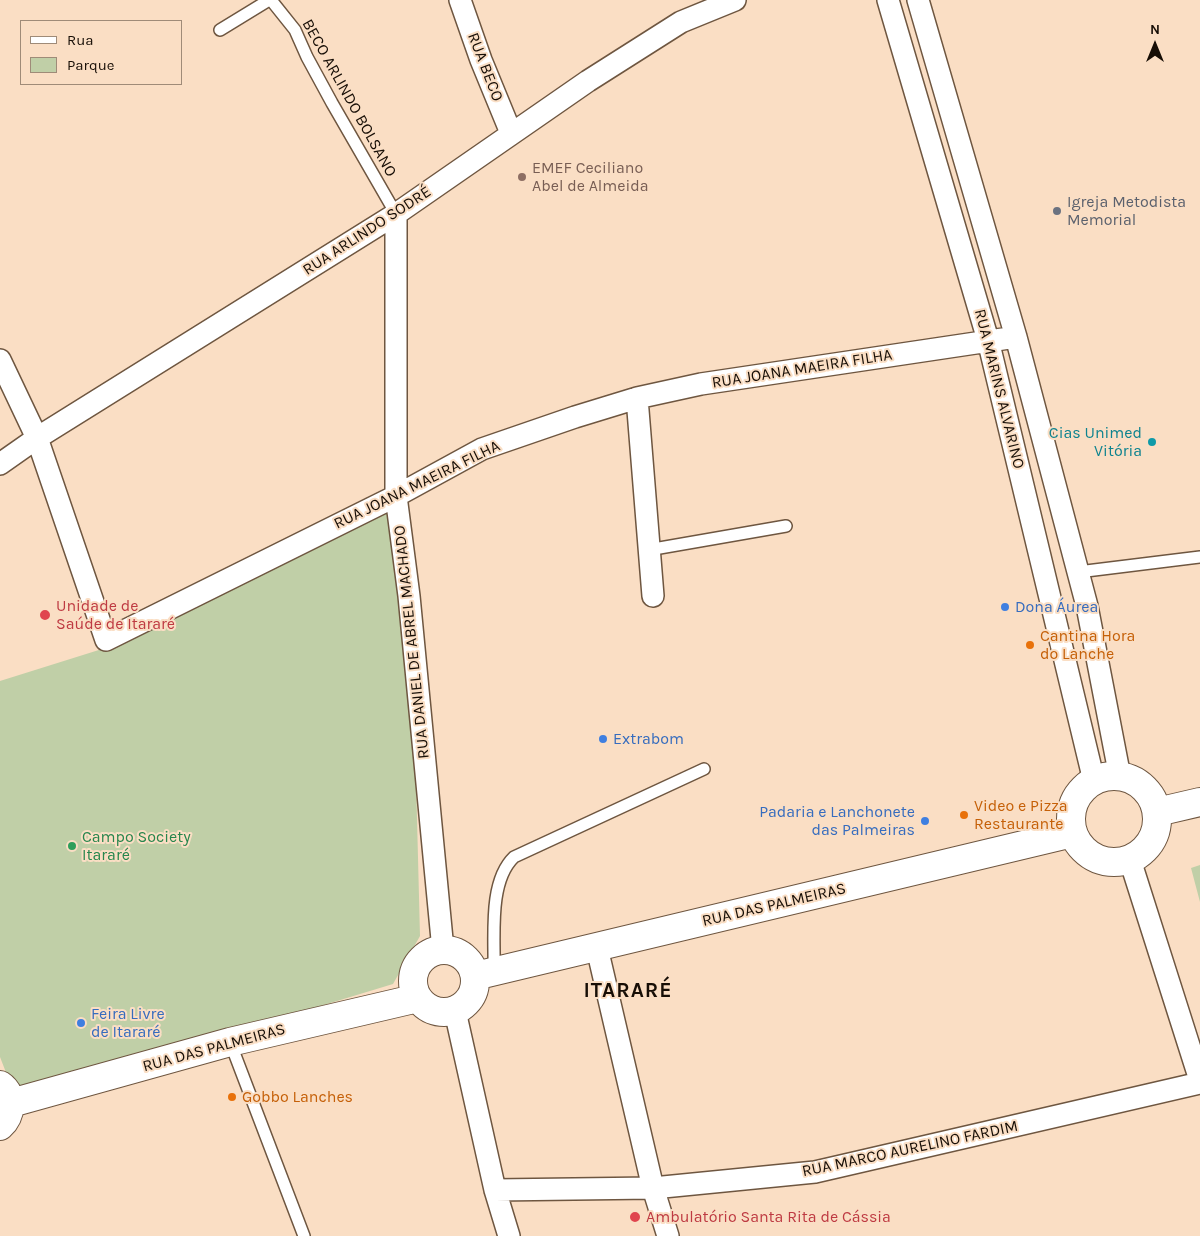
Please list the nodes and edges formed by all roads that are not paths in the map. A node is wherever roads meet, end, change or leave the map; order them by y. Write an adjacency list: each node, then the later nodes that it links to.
1 (270, 0): 6 (lane); 8 (lane, BECO ARLINDO BOLSANO)
2 (460, 0): 7 (street, RUA BECO)
3 (735, 0): 7 (street, RUA ARLINDO SODRÉ)
4 (888, 0): 10 (street, RUA MARINS ALVARINO)
5 (918, 0): 9 (street, RUA MARINS ALVARINO)
6 (220, 30)
7 (511, 133): 8 (street, RUA ARLINDO SODRÉ)
8 (396, 214): 13 (street, RUA ARLINDO SODRÉ); 15 (street, RUA DANIEL DE ABREL MACHADO)
9 (1016, 337): 10 (street, RUA JOANA MAEIRA FILHA); 19 (street, RUA MARINS ALVARINO)
10 (988, 340): 12 (street, RUA JOANA MAEIRA FILHA); 22 (street, RUA MARINS ALVARINO)
11 (0, 360): 13 (street)
12 (637, 398): 15 (street, RUA JOANA MAEIRA FILHA); 17 (street)
13 (36, 438): 14 (street, RUA ARLINDO SODRÉ); 15 (street, RUA JOANA MAEIRA FILHA)
14 (0, 464)
15 (396, 496): 28 (street, RUA DANIEL DE ABREL MACHADO)
16 (786, 526): 17 (lane)
17 (648, 550): 20 (street)
18 (1200, 557): 19 (lane)
19 (1078, 572): 22 (street, RUA MARINS ALVARINO)
20 (654, 596)
21 (704, 769): 29 (lane)
22 (1107, 779): 24 (street); 25 (street)
23 (1200, 802): 24 (street)
24 (1157, 812): 26 (street)
25 (1073, 833): 26 (street); 27 (street, RUA DAS PALMEIRAS)
26 (1130, 860): 33 (street)
27 (597, 948): 29 (street, RUA DAS PALMEIRAS); 35 (street)
28 (443, 950): 29 (street); 30 (street)
29 (485, 974): 31 (street)
30 (418, 998): 31 (street); 32 (street, RUA DAS PALMEIRAS)
31 (456, 1011): 36 (street)
32 (230, 1042): 34 (street, RUA DAS PALMEIRAS); 37 (lane)
33 (1200, 1082): 35 (street, RUA MARCO AURELINO FARDIM)
34 (4, 1105)
35 (653, 1188): 36 (street, RUA MARCO AURELINO FARDIM); 39 (street)
36 (495, 1190): 38 (street)
37 (304, 1236)
38 (509, 1236)
39 (668, 1236)

